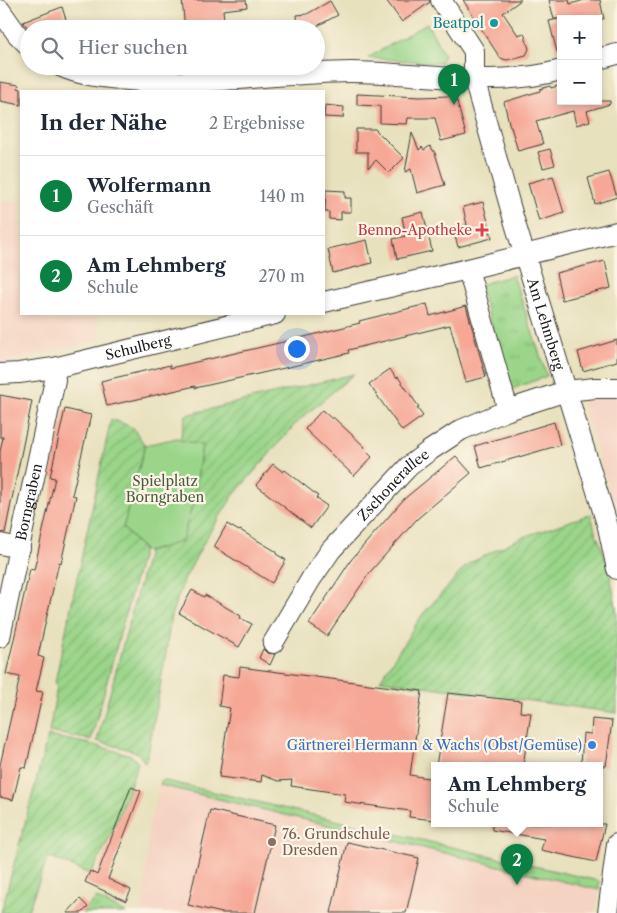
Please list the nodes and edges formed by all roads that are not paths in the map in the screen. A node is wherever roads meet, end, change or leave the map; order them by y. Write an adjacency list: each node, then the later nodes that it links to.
1 (440, 0): 10 (street, Am Lehmberg)
2 (0, 10): 3 (street)
3 (20, 36)
4 (617, 54): 5 (street)
5 (602, 58)
6 (557, 71): 10 (street)
7 (325, 72): 10 (street)
8 (93, 75): 9 (street)
9 (278, 75)
10 (474, 79): 12 (street, Am Lehmberg)
11 (617, 232): 12 (street)
12 (524, 254): 13 (street); 19 (street, Am Lehmberg)
13 (468, 269): 14 (street); 20 (street)
14 (325, 302)
15 (271, 315): 16 (street, Schulberg)
16 (54, 368): 17 (street, Schulberg); 23 (street, Borngraben)
17 (0, 374)
18 (617, 388): 19 (street, Zschonerallee)
19 (566, 391): 20 (street, Zschonerallee); 21 (street, Am Lehmberg)
20 (508, 410): 26 (street, Zschonerallee)
21 (613, 529): 24 (street, Am Lehmberg)
22 (0, 544): 23 (street)
23 (20, 548): 25 (street, Borngraben)
24 (617, 570)
25 (0, 637)
26 (273, 643)
27 (617, 844): 28 (street)
28 (615, 872): 29 (street)
29 (608, 913)

